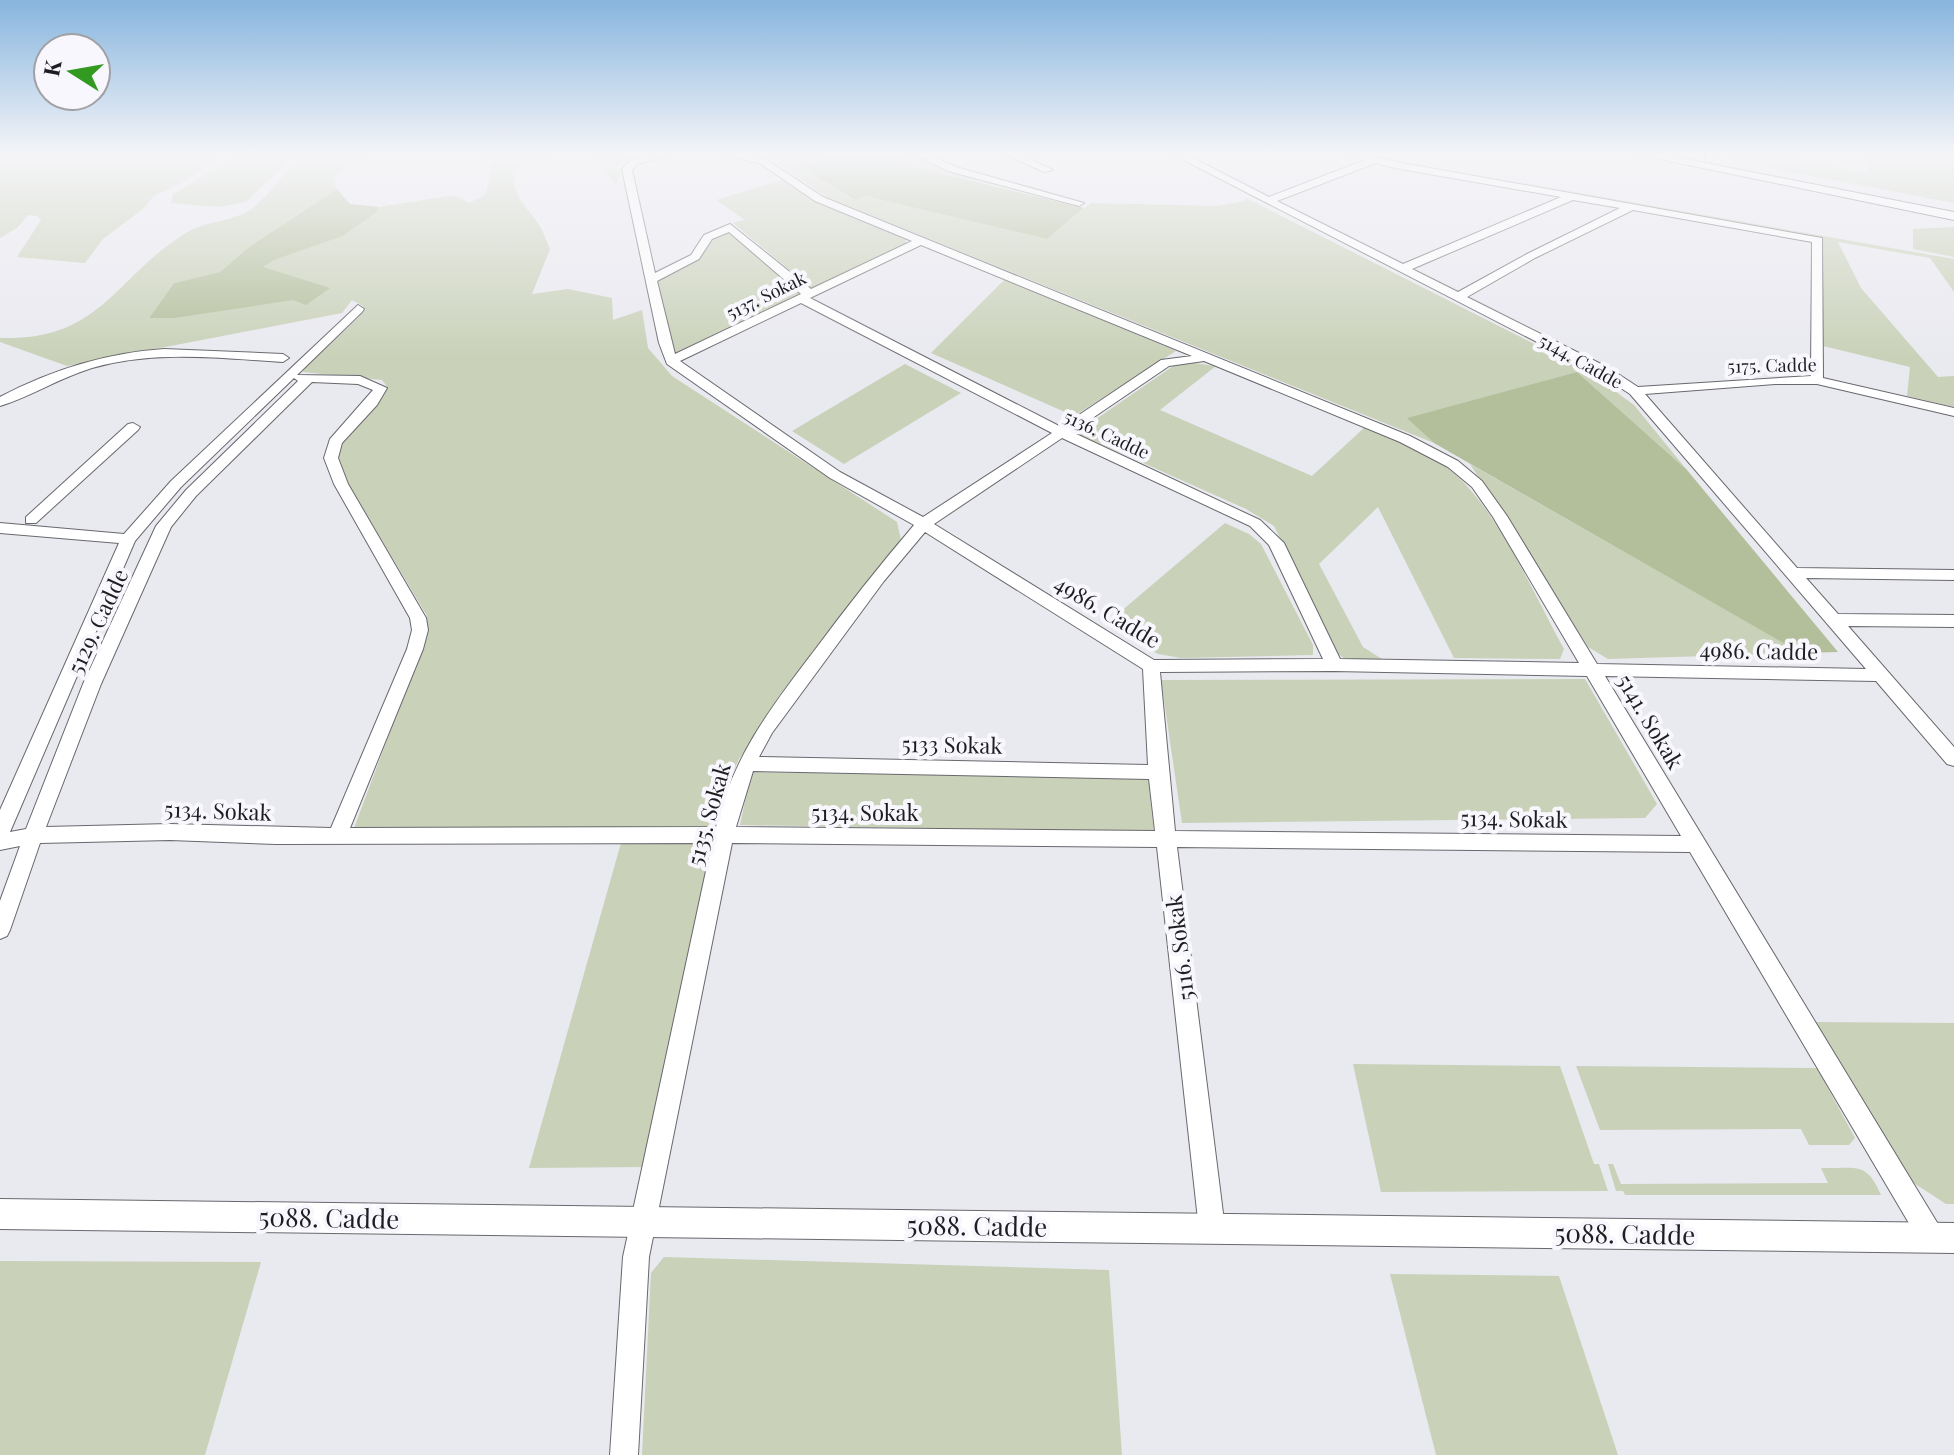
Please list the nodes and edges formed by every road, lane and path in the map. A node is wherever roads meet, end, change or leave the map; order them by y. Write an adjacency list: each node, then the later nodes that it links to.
1 (638, 222): 9 (street)
2 (874, 222): 7 (street)
3 (1308, 222): 8 (street, 5144. Cadde)
4 (1512, 222): 8 (street)
5 (1601, 222): 11 (street)
6 (1715, 222): 18 (street)
7 (920, 241): 10 (street, 5137. Sokak); 14 (street)
8 (1402, 269): 11 (street, 5144. Cadde)
9 (651, 280): 10 (street, 5136. Cadde); 15 (street)
10 (804, 296): 15 (street, 5137. Sokak); 23 (street, 5136. Cadde)
11 (1459, 296): 19 (street, 5144. Cadde)
12 (358, 309): 16 (street, 5129. Cadde)
13 (283, 358): 20 (street)
14 (1210, 360): 23 (street, 5135. Sokak); 34 (street, 5141. Sokak)
15 (671, 361): 25 (street, 4986. Cadde)
16 (285, 377): 17 (street); 27 (street, 5129. Cadde)
17 (309, 378): 40 (street, 5129. Cadde); 42 (street)
18 (1817, 380): 19 (street, 5175. Cadde); 21 (street, 5175. Cadde)
19 (1635, 391): 28 (street, 5144. Cadde)
20 (0, 402)
21 (1954, 412)
22 (133, 427): 24 (street)
23 (1061, 432): 25 (street, 5135. Sokak); 32 (street, 5136. Cadde)
24 (31, 520)
25 (923, 524): 33 (street, 4986. Cadde); 37 (street, 5135. Sokak)
26 (0, 528): 27 (street)
27 (128, 539): 39 (street, 5129. Cadde)
28 (1793, 573): 29 (street); 30 (street, 5144. Cadde)
29 (1954, 575)
30 (1832, 620): 31 (street); 35 (street, 5144. Cadde)
31 (1954, 621)
32 (1334, 665): 33 (street, 4986. Cadde); 34 (street, 4986. Cadde)
33 (1151, 666): 38 (street, 5116. Sokak)
34 (1593, 669): 35 (street, 4986. Cadde); 45 (street, 5141. Sokak)
35 (1880, 675): 36 (street, 5144. Cadde)
36 (1954, 759)
37 (746, 764): 38 (street, 5133 Sokak); 41 (street, 5135. Sokak)
38 (1158, 772): 43 (street, 5116. Sokak)
39 (0, 832)
40 (34, 835): 42 (street, 5134. Sokak); 44 (street, 5134. Sokak); 46 (street, 5129. Cadde)
41 (724, 835): 42 (street, 5134. Sokak); 43 (street, 5134. Sokak); 48 (street, 5135. Sokak)
42 (337, 836)
43 (1166, 838): 45 (street, 5134. Sokak); 49 (street, 5116. Sokak)
44 (0, 842)
45 (1697, 844): 50 (street, 5141. Sokak)
46 (0, 930)
47 (0, 1214): 48 (street, 5088. Cadde)
48 (643, 1220): 49 (street, 5088. Cadde); 51 (street, 5135. Sokak)
49 (1212, 1229): 50 (street, 5088. Cadde)
50 (1943, 1238)
51 (624, 1455)

